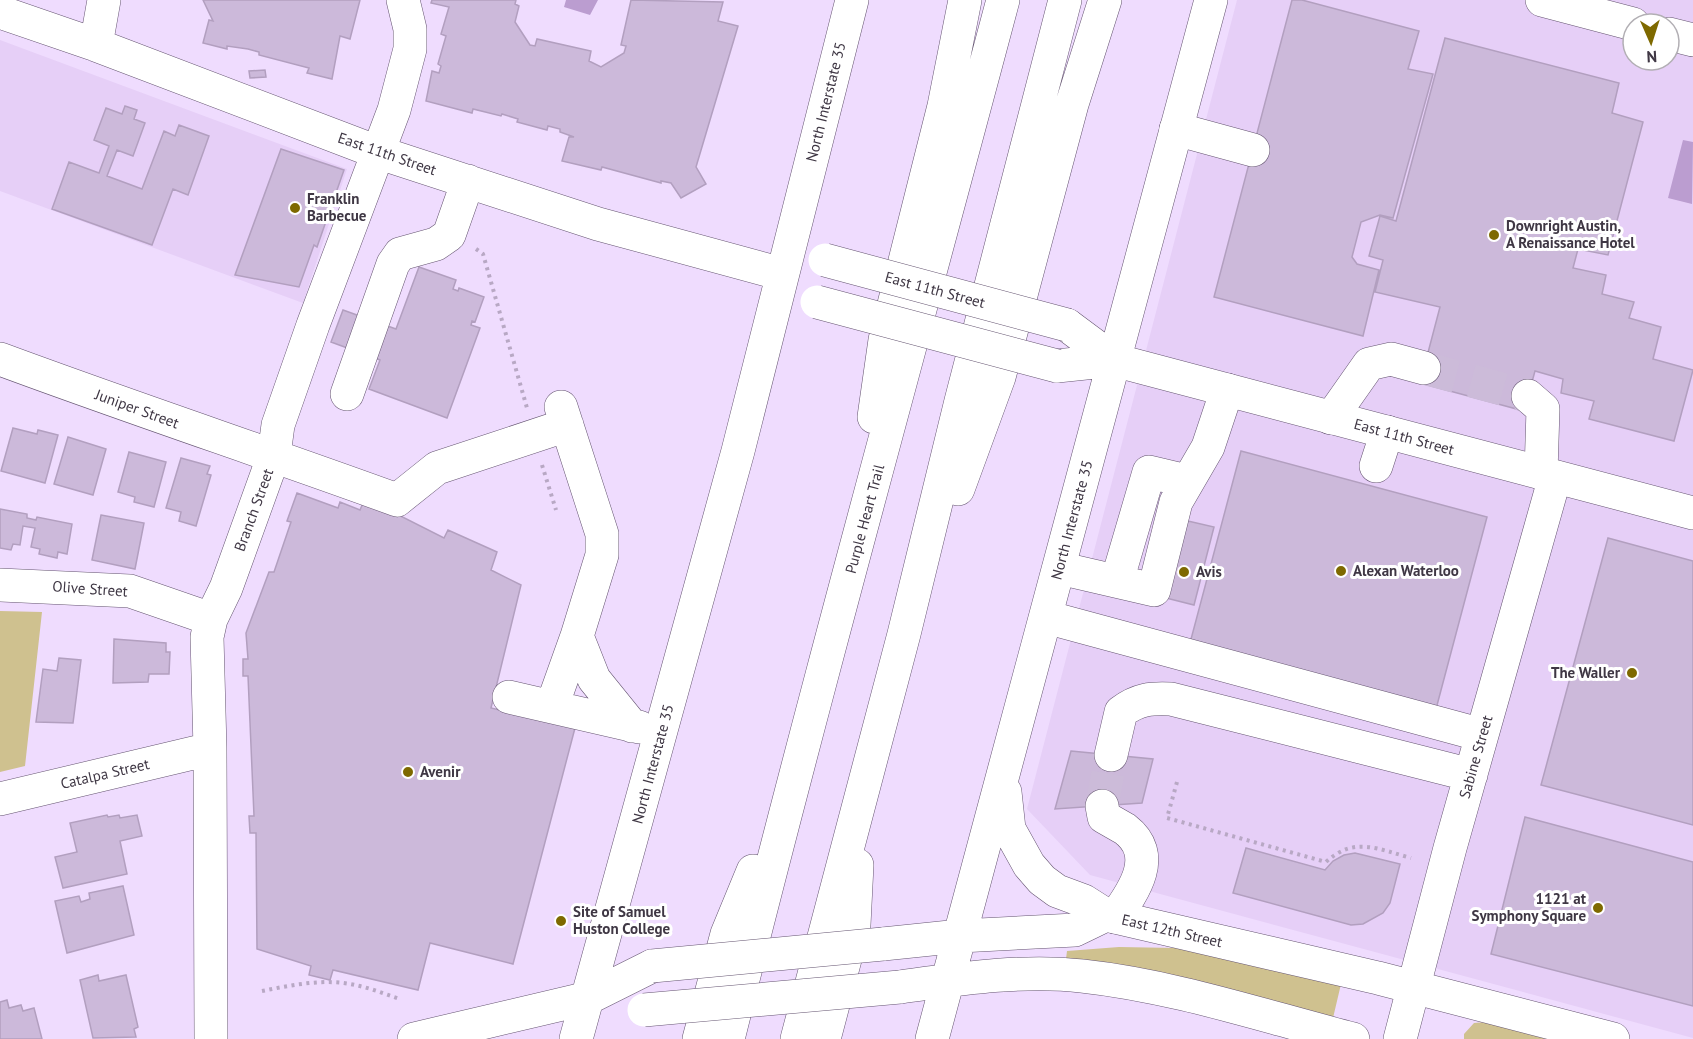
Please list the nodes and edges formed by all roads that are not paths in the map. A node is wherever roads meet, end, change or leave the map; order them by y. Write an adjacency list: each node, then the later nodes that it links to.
1 (104, 0): 12 (main road)
2 (403, 0): 15 (main road, Branch Street)
3 (852, 0): 17 (main road, North Interstate 35)
4 (965, 0): 31 (main road)
5 (1003, 0): 31 (main road, Purple Heart Trail)
6 (1065, 0): 35 (main road)
7 (1105, 0): 35 (main road)
8 (1211, 0): 13 (main road, North Interstate 35)
9 (1554, 2): 11 (main road)
10 (0, 12): 12 (main road, East 11th Street)
11 (1621, 21)
12 (96, 45): 15 (main road, East 11th Street)
13 (1176, 129): 14 (main road); 19 (main road, North Interstate 35)
14 (1253, 150)
15 (377, 152): 16 (main road, East 11th Street); 26 (main road, Branch Street)
16 (468, 181): 17 (main road, East 11th Street); 22 (main road)
17 (782, 274): 19 (main road, East 11th Street, bridge); 19 (main road, East 11th Street, bridge); 39 (main road, North Interstate 35)
18 (0, 359): 26 (main road, Juniper Street)
19 (1114, 360): 21 (main road, East 11th Street); 30 (main road, North Interstate 35)
20 (1424, 368): 24 (main road)
21 (1227, 390): 24 (main road, East 11th Street); 30 (main road)
22 (347, 394)
23 (1528, 396): 28 (main road, Sabine Street)
24 (1331, 417): 25 (main road, East 11th Street)
25 (1387, 432): 27 (main road); 28 (main road, East 11th Street)
26 (274, 455): 34 (main road, Branch Street); 36 (main road, Juniper Street)
27 (1376, 466)
28 (1548, 475): 29 (main road, East 11th Street); 40 (main road, Sabine Street)
29 (1693, 513)
30 (1059, 568): 33 (main road, North Interstate 35)
31 (852, 569): 44 (main road, Purple Heart Trail)
32 (0, 585): 34 (main road, Olive Street)
33 (1046, 617): 40 (main road); 45 (main road, North Interstate 35)
34 (210, 620): 41 (main road, Branch Street)
35 (904, 634): 46 (main road)
36 (577, 636): 38 (main road); 39 (main road)
37 (509, 697): 38 (main road)
38 (552, 706): 39 (main road)
39 (647, 729): 53 (main road, North Interstate 35)
40 (1482, 735): 43 (main road, Sabine Street)
41 (210, 749): 47 (main road, Catalpa Street); 54 (main road, Branch Street)
42 (1111, 755): 43 (main road)
43 (1471, 775): 52 (main road, Sabine Street)
44 (794, 776): 57 (main road); 58 (main road, Purple Heart Trail)
45 (1003, 776): 49 (main road); 50 (main road, North Interstate 35)
46 (861, 793): 59 (main road); 60 (main road)
47 (0, 799)
48 (1102, 806): 49 (main road)
49 (1111, 916): 50 (main road, East 12th Street); 52 (main road, East 12th Street)
50 (960, 936): 51 (main road, North Interstate 35); 53 (main road, East 12th Street, bridge)
51 (948, 981): 53 (main road, East 12th Street, bridge); 61 (main road, North Interstate 35); 62 (main road, East 12th Street)
52 (1414, 988): 63 (main road, Sabine Street); 64 (main road, East 12th Street)
53 (588, 998): 55 (main road, East 12th Street); 56 (main road, North Interstate 35)
54 (211, 1039)
55 (414, 1039)
56 (576, 1039)
57 (699, 1039)
58 (728, 1039)
59 (797, 1039)
60 (824, 1039)
61 (932, 1039)
62 (1353, 1039)
63 (1400, 1039)
64 (1614, 1039)

